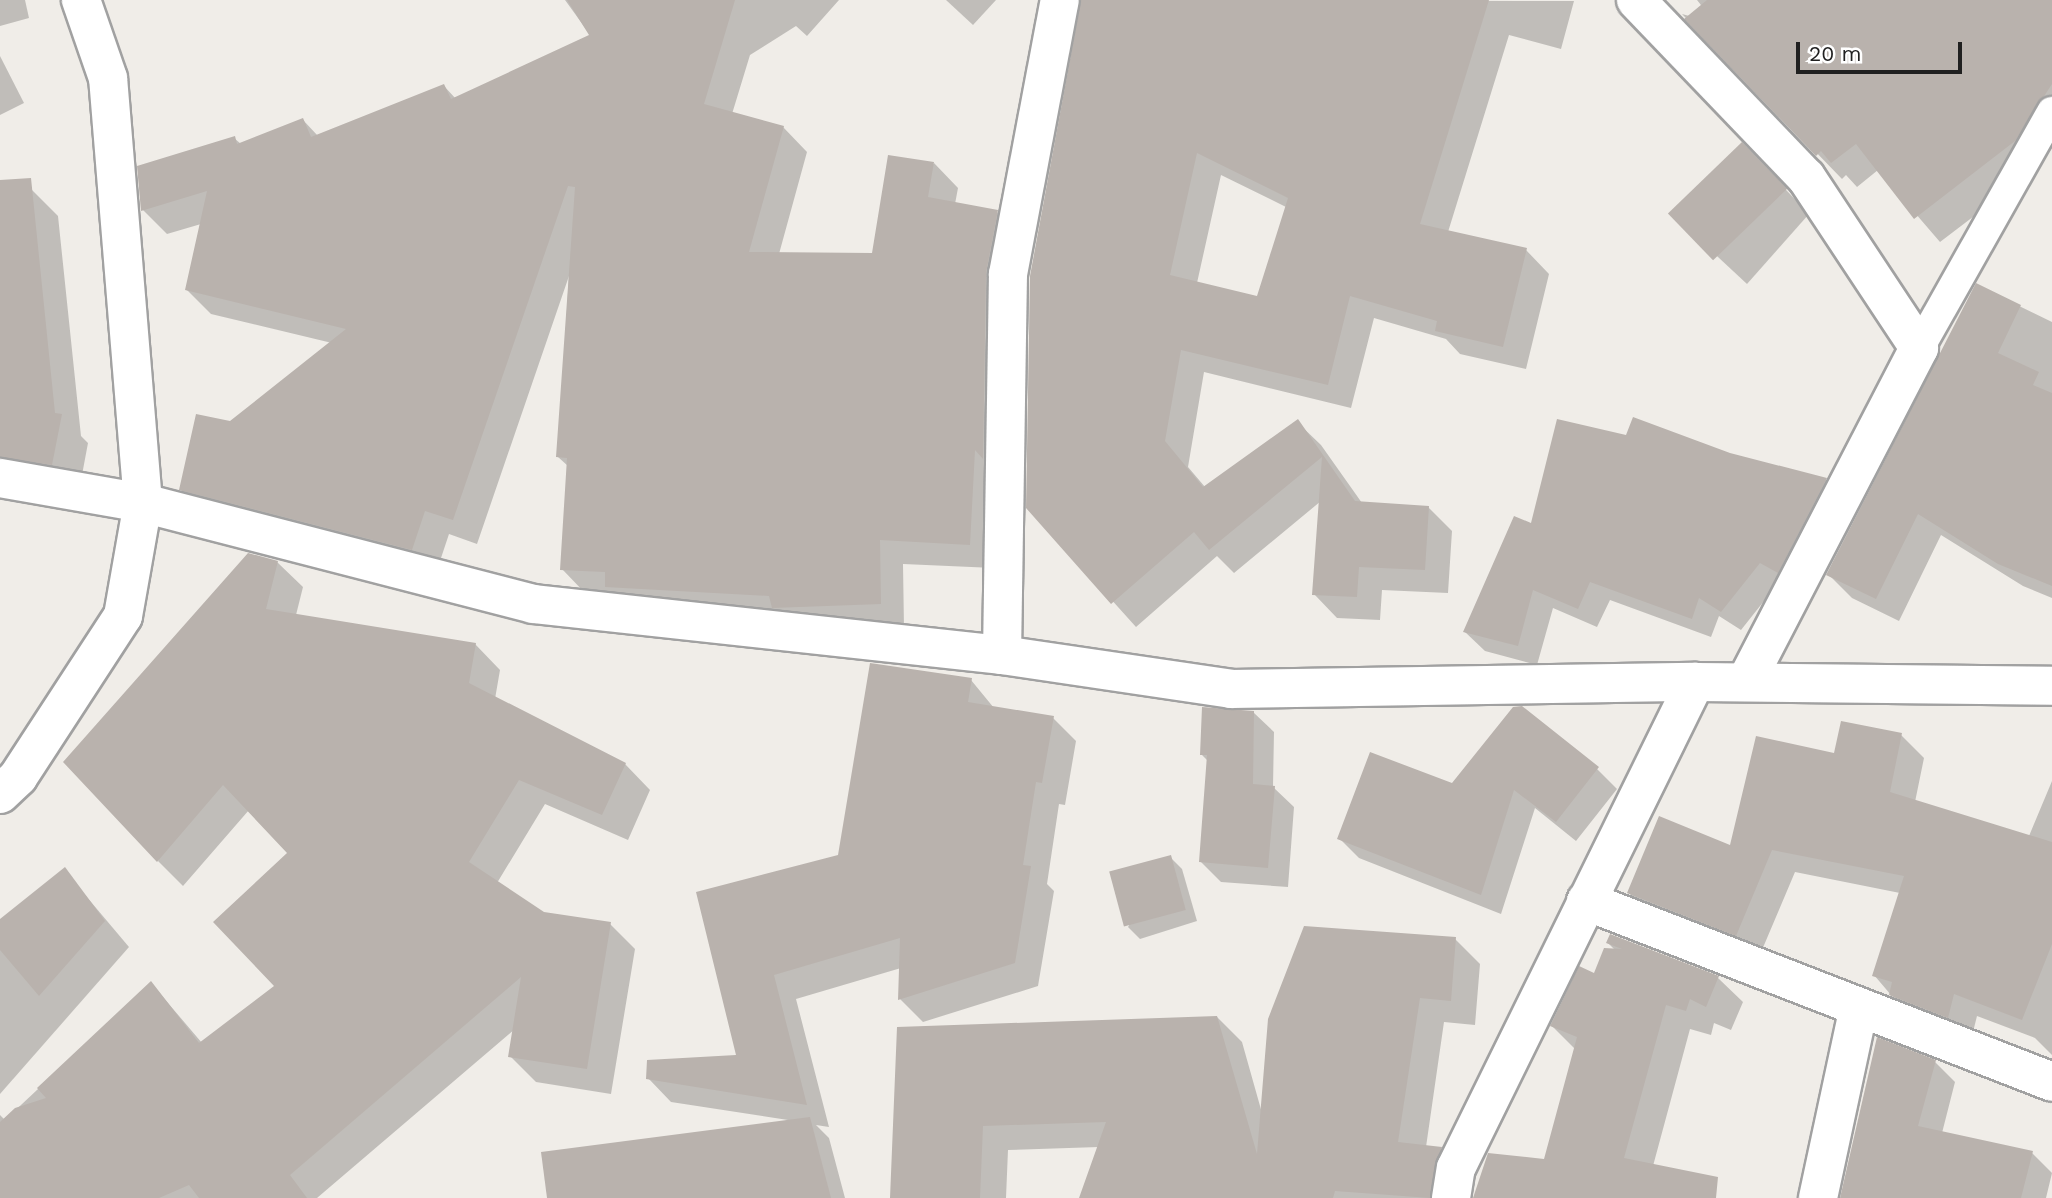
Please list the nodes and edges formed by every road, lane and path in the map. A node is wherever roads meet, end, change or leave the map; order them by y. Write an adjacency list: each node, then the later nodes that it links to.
1 (81, 0): 7 (street)
2 (1060, 0): 8 (street)
3 (1636, 0): 5 (street)
4 (2052, 112): 5 (lane)
5 (1919, 348): 10 (street)
6 (0, 478): 7 (street)
7 (143, 503): 8 (street); 12 (street)
8 (1002, 655): 9 (street)
9 (1695, 682): 10 (street); 13 (street)
10 (1746, 682): 11 (street)
11 (2052, 686)
12 (0, 794)
13 (1586, 901): 14 (street); 16 (street)
14 (1859, 1007): 15 (street); 17 (street)
15 (2052, 1083)
16 (1451, 1198)
17 (1818, 1198)

